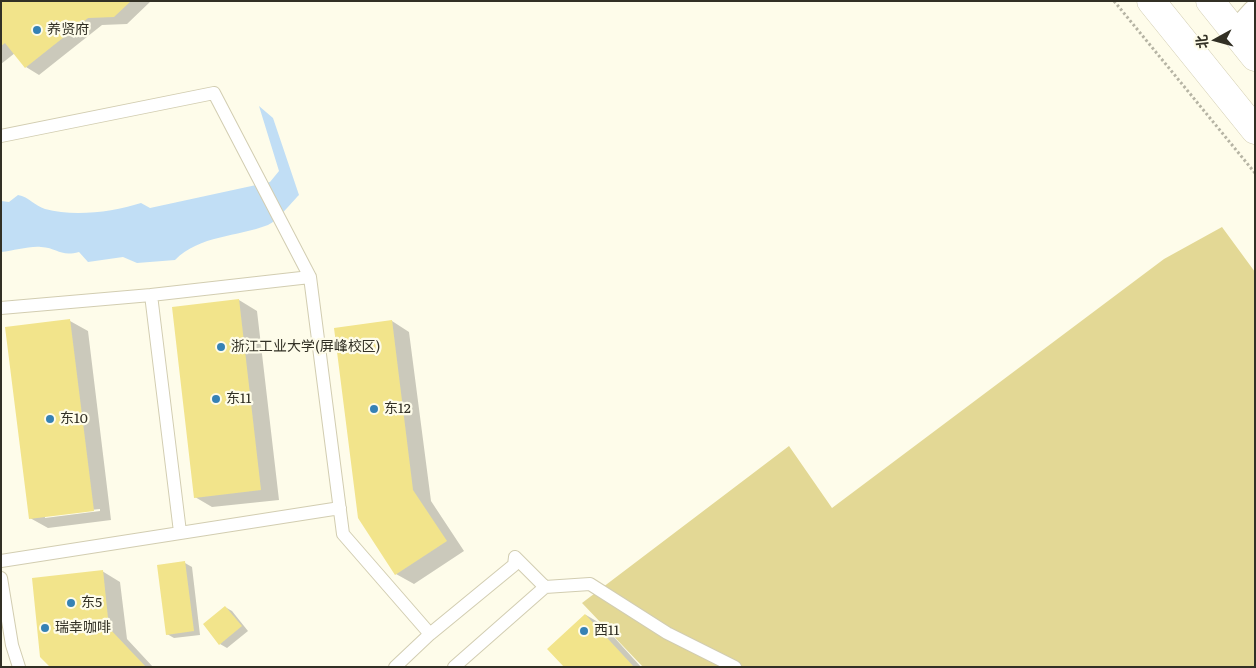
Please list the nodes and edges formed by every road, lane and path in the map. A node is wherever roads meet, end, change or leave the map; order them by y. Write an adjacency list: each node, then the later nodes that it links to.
1 (1114, 1): 9 (path)
2 (1151, 1): 7 (main road)
3 (1210, 1): 5 (main road)
4 (1255, 13): 5 (street)
5 (1236, 34): 6 (main road)
6 (1255, 57)
7 (1255, 130)
8 (1, 136): 10 (lane)
9 (1255, 173)
10 (310, 276): 11 (lane); 13 (lane)
11 (151, 295): 12 (lane); 14 (lane)
12 (1, 308)
13 (340, 508): 14 (lane); 18 (lane)
14 (180, 532): 15 (lane)
15 (1, 561)
16 (1, 578): 19 (lane)
17 (545, 587): 18 (lane); 21 (lane); 22 (lane)
18 (430, 634): 20 (lane)
19 (19, 667)
20 (395, 667)
21 (454, 667)
22 (735, 667)

